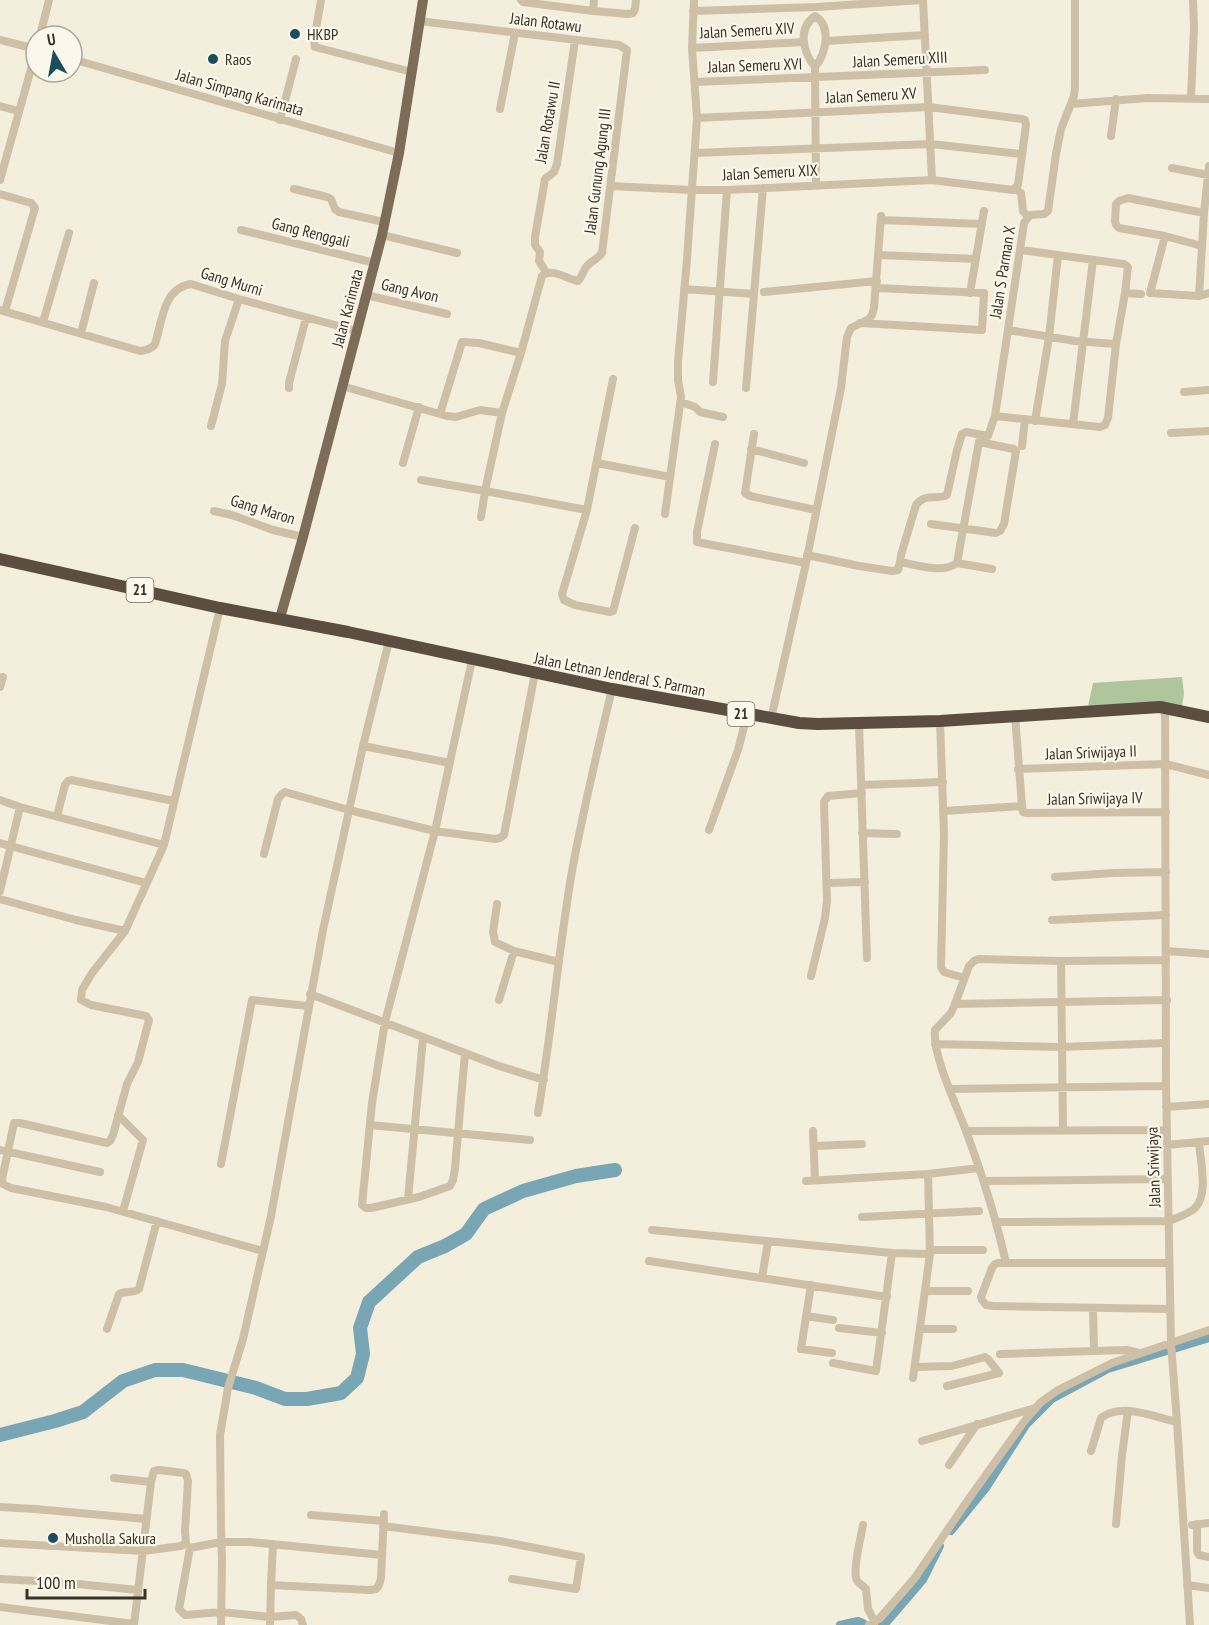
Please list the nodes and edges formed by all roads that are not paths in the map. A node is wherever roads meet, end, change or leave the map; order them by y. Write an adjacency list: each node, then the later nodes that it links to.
1 (50, 0): 15 (street)
2 (321, 0): 29 (street)
3 (423, 0): 14 (main road, Jalan Karimata)
4 (521, 0): 12 (street)
5 (594, 0): 12 (street)
6 (636, 0): 12 (street)
7 (694, 0): 13 (street)
8 (923, 0): 11 (street); 17 (street)
9 (1075, 0): 37 (street, Jalan S Parman X)
10 (1193, 0): 34 (street)
11 (816, 8): 13 (street); 20 (street); 21 (street)
12 (593, 11)
13 (693, 11): 23 (street)
14 (419, 21): 16 (street, Jalan Rotawu); 29 (main road, Jalan Karimata)
15 (43, 24)
16 (515, 33): 19 (street, Jalan Rotawu); 40 (street)
17 (925, 35): 20 (street); 30 (street)
18 (0, 40): 22 (street)
19 (575, 40): 24 (street, Jalan Rotawu); 80 (street, Jalan Rotawu II)
20 (826, 41): 27 (street)
21 (804, 42): 23 (street, Jalan Semeru XIV); 27 (street)
22 (24, 46)
23 (692, 48): 32 (street)
24 (627, 54): 56 (street, Jalan Gunung Agung III)
25 (296, 59): 44 (street)
26 (84, 63): 44 (street, Jalan Simpang Karimata)
27 (815, 67): 31 (street)
28 (985, 70): 30 (street, Jalan Semeru XIII)
29 (412, 72): 48 (main road, Jalan Karimata)
30 (927, 72): 31 (street, Jalan Semeru XIII); 39 (street)
31 (816, 78): 32 (street, Jalan Semeru XVI); 42 (street)
32 (695, 82): 43 (street)
33 (26, 84): 41 (street)
34 (1191, 98): 35 (street); 36 (street)
35 (1116, 99): 37 (street); 45 (street)
36 (1209, 99)
37 (1071, 104): 65 (street, Jalan S Parman X)
38 (0, 106): 41 (street)
39 (929, 107): 42 (street, Jalan Semeru XV); 46 (street); 50 (street, Jalan Semeru XV)
40 (500, 108)
41 (18, 111): 53 (street)
42 (815, 113): 43 (street, Jalan Semeru XV); 47 (street)
43 (697, 118): 49 (street)
44 (280, 120): 48 (street, Jalan Simpang Karimata)
45 (1111, 136)
46 (931, 144): 47 (street); 50 (street); 54 (street)
47 (816, 149): 49 (street); 55 (street)
48 (399, 153): 66 (main road, Jalan Karimata)
49 (695, 153): 60 (street)
50 (1021, 154): 59 (street)
51 (1172, 168): 52 (street)
52 (1209, 171): 64 (street)
53 (0, 180)
54 (932, 180): 55 (street, Jalan Semeru XIX); 59 (street, Jalan Semeru XIX)
55 (816, 185): 57 (street, Jalan Semeru XIX)
56 (610, 186): 60 (street, Jalan Semeru XIX); 80 (street, Jalan Gunung Agung III)
57 (763, 188): 61 (street, Jalan Semeru XIX); 89 (street)
58 (294, 189): 66 (street)
59 (1015, 189): 65 (street)
60 (692, 190): 61 (street, Jalan Semeru XIX); 83 (street)
61 (727, 190): 84 (street)
62 (0, 194): 94 (street)
63 (984, 211): 67 (street)
64 (1204, 213): 71 (street); 72 (street)
65 (1028, 217): 73 (street, Jalan S Parman X)
66 (384, 222): 70 (main road, Jalan Karimata)
67 (982, 224): 75 (street); 77 (street)
68 (241, 230): 79 (street, Gang Renggali)
69 (69, 234): 97 (street)
70 (382, 235): 74 (street); 79 (main road, Jalan Karimata)
71 (1165, 236): 72 (street); 92 (street)
72 (1202, 246): 92 (street)
73 (1021, 250): 76 (street); 99 (street, Jalan S Parman X)
74 (457, 253)
75 (878, 255): 77 (street); 82 (street)
76 (1058, 255): 78 (street); 102 (street)
77 (976, 259): 86 (street)
78 (1093, 260): 87 (street); 103 (street)
79 (375, 263): 91 (main road, Jalan Karimata)
80 (546, 272): 105 (street)
81 (94, 283): 101 (street)
82 (876, 284): 85 (street); 86 (street); 98 (street)
83 (684, 289): 84 (street); 113 (street)
84 (720, 292): 89 (street); 107 (street)
85 (764, 292)
86 (970, 293): 98 (street)
87 (1125, 293): 90 (street); 104 (street)
88 (1209, 293): 92 (street)
89 (754, 294): 110 (street)
90 (1141, 294)
91 (366, 295): 95 (street, Gang Avon); 100 (main road, Jalan Karimata)
92 (1199, 296)
93 (239, 299): 96 (street, Gang Murni); 101 (street, Gang Murni); 122 (street)
94 (3, 311): 97 (street, Gang Murni)
95 (447, 314)
96 (306, 318): 100 (street, Gang Murni); 109 (street)
97 (43, 322): 101 (street, Gang Murni)
98 (860, 323): 136 (street)
99 (1008, 330): 102 (street); 117 (street, Jalan S Parman X)
100 (357, 331): 108 (main road, Jalan Karimata)
101 (81, 333)
102 (1049, 337): 103 (street); 120 (street)
103 (1083, 342): 104 (street); 121 (street)
104 (1116, 344): 121 (street)
105 (521, 353): 115 (street); 116 (street)
106 (613, 380): 130 (street)
107 (713, 382)
108 (342, 386): 114 (street); 143 (main road, Jalan Karimata)
109 (289, 388)
110 (746, 388)
111 (1209, 390): 112 (street)
112 (1184, 392)
113 (681, 400): 118 (street); 132 (street)
114 (419, 407): 116 (street); 129 (street)
115 (502, 413): 116 (street); 134 (street)
116 (440, 414)
117 (995, 416): 119 (street); 146 (street)
118 (723, 417)
119 (1025, 419): 120 (street); 127 (street)
120 (1035, 420): 121 (street)
121 (1073, 424)
122 (211, 426)
123 (1209, 431): 124 (street)
124 (1171, 433)
125 (754, 434): 128 (street)
126 (715, 444): 145 (street)
127 (1022, 446)
128 (752, 449): 131 (street); 136 (street)
129 (403, 463)
130 (597, 463): 132 (street); 135 (street)
131 (804, 463)
132 (670, 477): 138 (street)
133 (421, 480): 134 (street)
134 (486, 491): 135 (street); 139 (street)
135 (587, 510): 141 (street)
136 (816, 510): 145 (street)
137 (214, 511): 143 (street, Gang Maron)
138 (665, 514)
139 (481, 517)
140 (931, 524): 142 (street)
141 (635, 528)
142 (962, 528): 142 (street); 147 (street)
143 (303, 537): 150 (main road, Jalan Karimata)
144 (0, 559): 149 (highway, 21)
145 (806, 559): 146 (street); 161 (street)
146 (900, 562): 147 (street)
147 (957, 563): 148 (street)
148 (992, 569)
149 (220, 608): 150 (highway, 21); 172 (street)
150 (280, 618): 151 (highway, Jalan Letnan Jenderal S. Parman / 21)
151 (389, 641): 152 (highway, Jalan Letnan Jenderal S. Parman / 21); 164 (street)
152 (472, 660): 153 (highway, Jalan Letnan Jenderal S. Parman / 21); 165 (street)
153 (536, 674): 156 (highway, Jalan Letnan Jenderal S. Parman / 21); 180 (street)
154 (3, 677): 155 (street)
155 (0, 687)
156 (612, 689): 158 (highway, Jalan Letnan Jenderal S. Parman / 21); 203 (street)
157 (1165, 707): 159 (highway, Jalan Letnan Jenderal S. Parman / 21); 160 (highway, Jalan Letnan Jenderal S. Parman / 21); 166 (street, Jalan Sriwijaya)
158 (747, 715): 161 (highway, Jalan Letnan Jenderal S. Parman / 21); 179 (street)
159 (1015, 715): 162 (highway, Jalan Letnan Jenderal S. Parman / 21); 167 (street)
160 (1209, 717)
161 (771, 719): 163 (highway, Jalan Letnan Jenderal S. Parman / 21)
162 (940, 721): 163 (highway, Jalan Letnan Jenderal S. Parman / 21); 169 (street)
163 (859, 723): 170 (street)
164 (363, 746): 165 (street); 174 (street)
165 (450, 763): 180 (street)
166 (1166, 764): 167 (street, Jalan Sriwijaya II); 168 (street, Jalan Sriwijaya II); 177 (street, Jalan Sriwijaya)
167 (1018, 769): 175 (street)
168 (1209, 775)
169 (943, 782): 170 (street); 176 (street)
170 (862, 789): 181 (street); 191 (street)
171 (0, 800): 173 (street)
172 (174, 801): 178 (street); 185 (street)
173 (20, 807): 178 (street); 184 (street)
174 (349, 810): 180 (street); 186 (street); 206 (street)
175 (1024, 810): 176 (street, Jalan Sriwijaya IV); 177 (street, Jalan Sriwijaya IV)
176 (944, 811): 205 (street)
177 (1166, 812): 187 (street, Jalan Sriwijaya)
178 (57, 816): 185 (street)
179 (709, 830)
180 (435, 831): 212 (street)
181 (862, 833): 182 (street); 189 (street)
182 (897, 834)
183 (0, 843): 184 (street)
184 (11, 845): 190 (street); 192 (street)
185 (164, 845): 190 (street)
186 (264, 854)
187 (1166, 872): 188 (street); 195 (street, Jalan Sriwijaya)
188 (1055, 877)
189 (865, 882): 191 (street); 201 (street)
190 (146, 883): 197 (street)
191 (827, 883): 204 (street)
192 (0, 891)
193 (0, 899): 197 (street)
194 (496, 904): 198 (street)
195 (1166, 915): 196 (street); 200 (street, Jalan Sriwijaya)
196 (1052, 920)
197 (125, 931): 225 (street)
198 (514, 951): 203 (street); 207 (street)
199 (1209, 954): 200 (street)
200 (1166, 956): 202 (street); 208 (street, Jalan Sriwijaya)
201 (867, 958)
202 (1061, 961): 205 (street); 209 (street)
203 (559, 962): 218 (street)
204 (811, 976)
205 (964, 978): 210 (street)
206 (310, 994): 211 (street); 212 (street)
207 (499, 1000)
208 (1167, 1000): 209 (street); 214 (street, Jalan Sriwijaya)
209 (1062, 1002): 210 (street); 216 (street)
210 (955, 1004): 215 (street)
211 (308, 1006): 240 (street); 257 (street)
212 (385, 1022): 213 (street); 226 (street)
213 (423, 1038): 217 (street); 227 (street)
214 (1166, 1043): 216 (street); 219 (street, Jalan Sriwijaya)
215 (935, 1044): 216 (street); 221 (street)
216 (1062, 1047): 220 (street)
217 (465, 1053): 218 (street); 232 (street)
218 (544, 1080): 224 (street)
219 (1166, 1086): 220 (street); 223 (street, Jalan Sriwijaya)
220 (1062, 1087): 221 (street); 228 (street)
221 (950, 1089): 231 (street)
222 (1209, 1104): 223 (street)
223 (1166, 1107): 229 (street, Jalan Sriwijaya)
224 (538, 1113)
225 (118, 1115): 239 (street); 247 (street)
226 (370, 1125): 227 (street); 246 (street)
227 (414, 1129): 232 (street); 246 (street)
228 (1063, 1130): 229 (street); 231 (street)
229 (1167, 1130): 237 (street, Jalan Sriwijaya)
230 (813, 1131): 238 (street)
231 (966, 1131): 241 (street)
232 (458, 1133): 233 (street); 246 (street)
233 (530, 1140)
234 (1209, 1141): 235 (street)
235 (1199, 1142): 237 (street); 252 (street)
236 (862, 1144): 238 (street)
237 (1167, 1145): 244 (street, Jalan Sriwijaya)
238 (814, 1146): 243 (street)
239 (4, 1151): 242 (street); 247 (street)
240 (221, 1164)
241 (979, 1168): 243 (street); 245 (street)
242 (100, 1172)
243 (928, 1174): 249 (street)
244 (1168, 1179): 245 (street); 252 (street, Jalan Sriwijaya)
245 (984, 1181): 253 (street)
246 (408, 1200)
247 (123, 1211): 251 (street)
248 (979, 1211): 249 (street)
249 (930, 1213): 250 (street); 258 (street)
250 (862, 1217)
251 (157, 1221): 257 (street); 273 (street)
252 (1169, 1221): 253 (street); 262 (street, Jalan Sriwijaya)
253 (997, 1222): 261 (street)
254 (652, 1230): 255 (street)
255 (768, 1241): 259 (street); 263 (street)
256 (983, 1250): 258 (street)
257 (263, 1251): 305 (street)
258 (930, 1252): 259 (street); 265 (street)
259 (892, 1253): 267 (street)
260 (649, 1261): 263 (street)
261 (1006, 1263): 262 (street); 268 (street)
262 (1169, 1263): 269 (street, Jalan Sriwijaya)
263 (762, 1278): 264 (street)
264 (811, 1285): 267 (street); 270 (street)
265 (926, 1291): 266 (street); 274 (street)
266 (968, 1291)
267 (887, 1297): 277 (street)
268 (1093, 1308): 269 (street); 279 (street)
269 (1170, 1309): 278 (street, Jalan Sriwijaya)
270 (806, 1316): 271 (street); 280 (street)
271 (833, 1320)
272 (839, 1328): 277 (street)
273 (107, 1329)
274 (920, 1329): 275 (street); 284 (street)
275 (953, 1329)
276 (1209, 1330): 278 (street)
277 (882, 1333): 283 (street)
278 (1171, 1345): 281 (street); 289 (street, Jalan Sriwijaya)
279 (1094, 1351): 281 (street); 282 (street)
280 (832, 1353)
281 (1140, 1353): 287 (street)
282 (1000, 1354)
283 (833, 1363)
284 (915, 1367): 285 (street); 286 (street)
285 (913, 1378)
286 (948, 1386)
287 (1036, 1408): 290 (street); 320 (street)
288 (1128, 1411): 289 (street); 292 (street); 301 (street)
289 (1177, 1422): 304 (street, Jalan Sriwijaya)
290 (977, 1424): 291 (street); 293 (street)
291 (922, 1441)
292 (1091, 1450)
293 (949, 1466)
294 (114, 1478): 295 (street)
295 (151, 1482): 298 (street); 308 (street)
296 (0, 1507): 298 (street)
297 (311, 1515): 299 (street)
298 (146, 1519): 308 (street)
299 (384, 1520): 309 (street); 311 (street)
300 (1209, 1523): 302 (street)
301 (1116, 1524)
302 (1197, 1524): 304 (street); 310 (street)
303 (863, 1525): 320 (street)
304 (1184, 1526): 314 (street, Jalan Sriwijaya)
305 (221, 1542): 307 (street); 318 (street); 318 (street)
306 (0, 1543): 308 (street)
307 (273, 1544): 309 (street); 313 (street)
308 (143, 1551): 316 (street)
309 (382, 1555): 313 (street)
310 (1209, 1557)
311 (512, 1578)
312 (0, 1579): 316 (street)
313 (271, 1585): 319 (street)
314 (1187, 1585): 315 (street); 324 (street, Jalan Sriwijaya)
315 (1209, 1588)
316 (138, 1590): 321 (street)
317 (0, 1607): 321 (street)
318 (221, 1612): 319 (street); 322 (street)
319 (270, 1621): 323 (street)
320 (872, 1623)
321 (134, 1624)
322 (220, 1625)
323 (303, 1625)
324 (1190, 1625)

